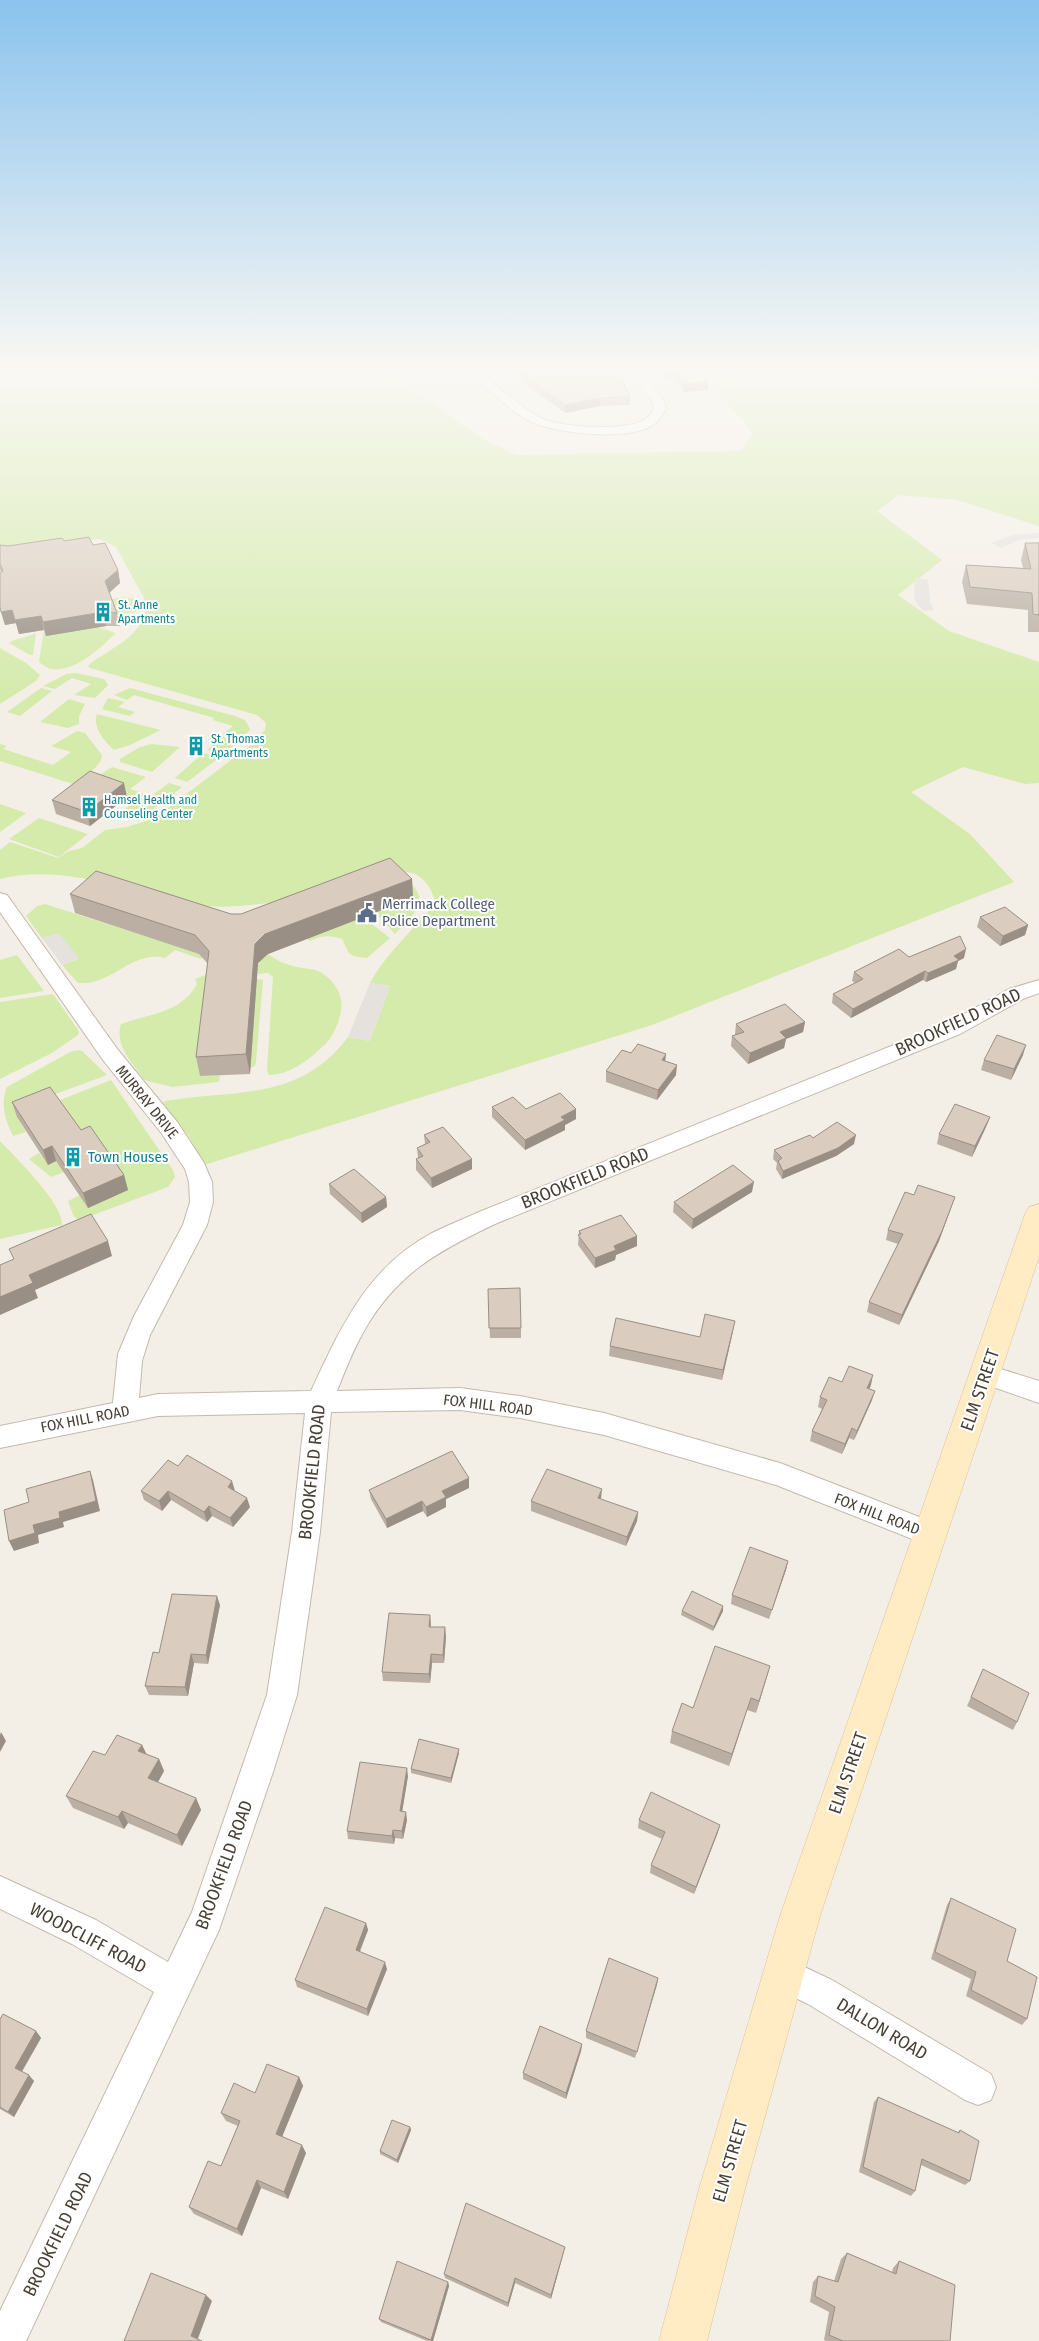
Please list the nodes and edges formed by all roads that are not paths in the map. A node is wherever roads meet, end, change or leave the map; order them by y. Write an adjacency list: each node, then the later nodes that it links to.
1 (0, 899): 7 (street, MURRAY DRIVE)
2 (1039, 986): 6 (street, BROOKFIELD ROAD)
3 (1039, 1214): 4 (main road, ELM STREET)
4 (985, 1374): 5 (street); 9 (main road, ELM STREET)
5 (1039, 1392)
6 (319, 1401): 7 (street, FOX HILL ROAD); 9 (street, FOX HILL ROAD); 12 (street, BROOKFIELD ROAD)
7 (125, 1410): 8 (street, FOX HILL ROAD)
8 (0, 1437)
9 (930, 1534): 11 (main road, ELM STREET)
10 (0, 1892): 12 (street, WOODCLIFF ROAD)
11 (783, 1974): 13 (street, DALLON ROAD); 15 (main road, ELM STREET)
12 (176, 1986): 14 (street, BROOKFIELD ROAD)
13 (978, 2087)
14 (6, 2341)
15 (683, 2341)

